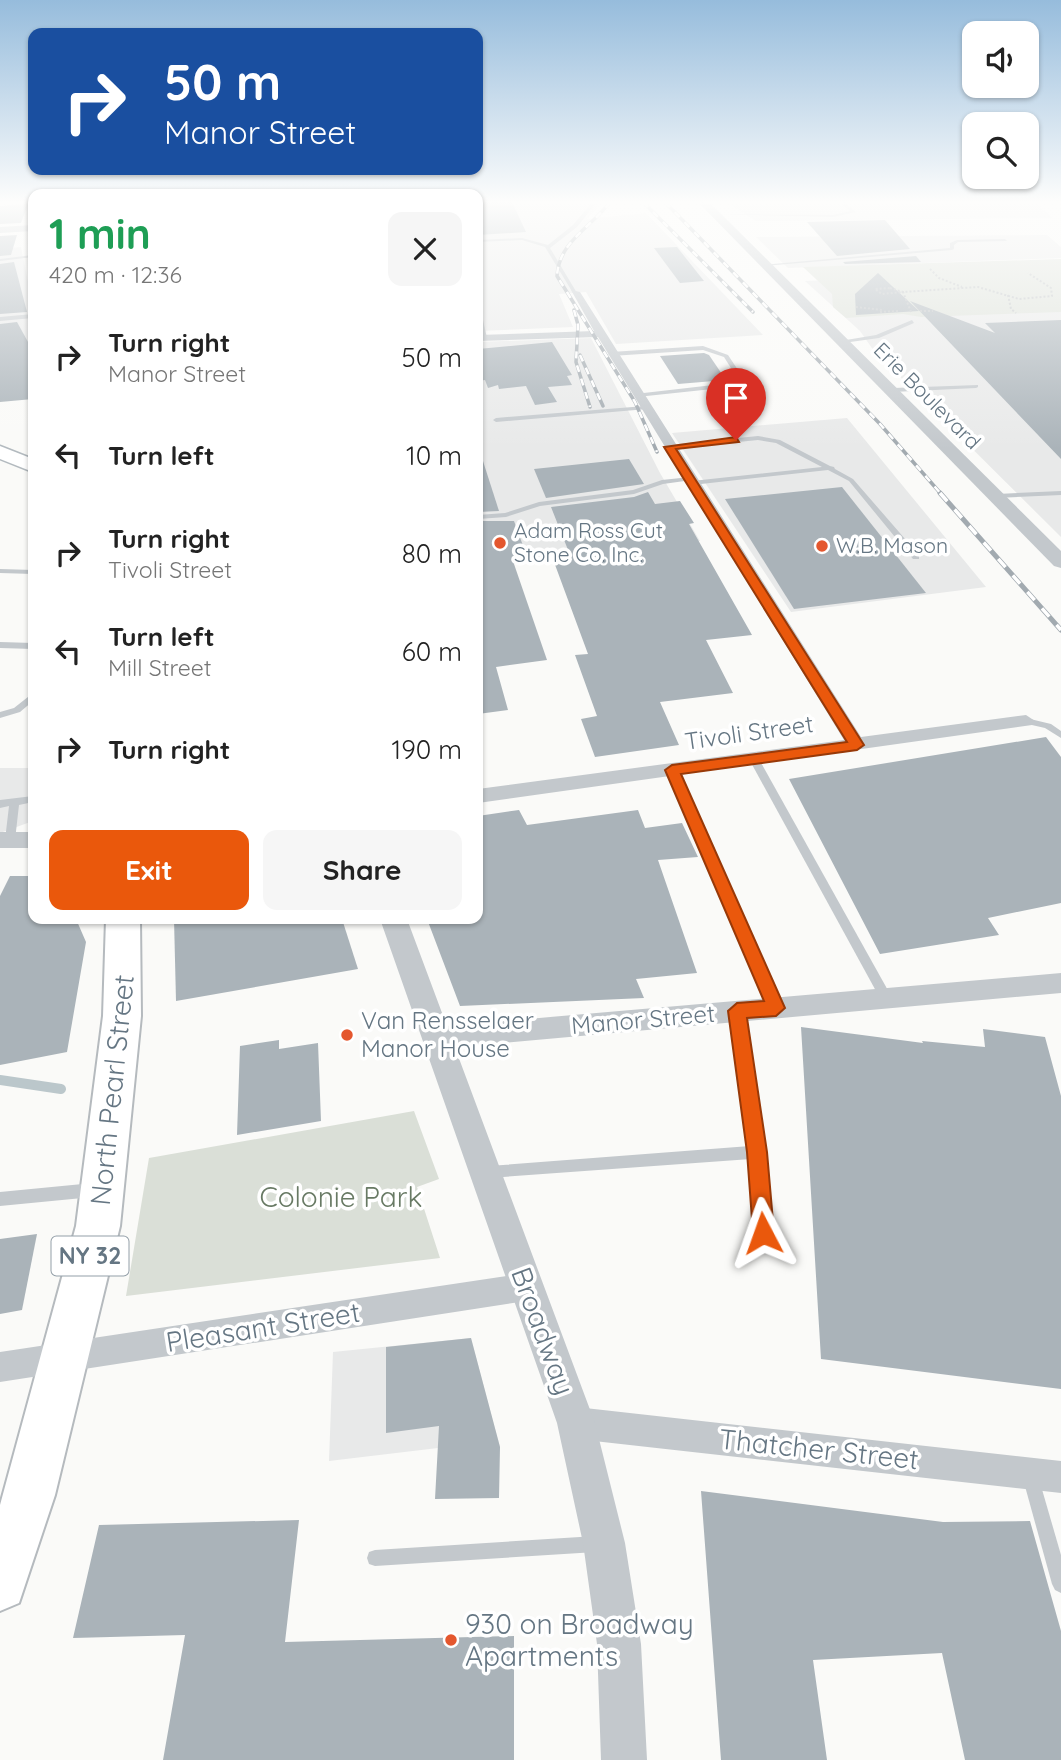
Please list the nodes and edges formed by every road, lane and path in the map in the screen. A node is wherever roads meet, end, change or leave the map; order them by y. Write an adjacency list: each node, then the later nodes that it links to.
1 (570, 284): 6 (lane)
2 (784, 284): 17 (street, Erie Boulevard)
3 (954, 284): 5 (path)
4 (1046, 284): 8 (path)
5 (963, 288): 7 (path); 8 (path)
6 (575, 292): 15 (street)
7 (903, 292): 7 (path); 13 (path)
8 (1007, 294): 11 (path)
9 (856, 307): 10 (path)
10 (886, 311)
11 (1016, 313)
12 (28, 316): 14 (lane)
13 (912, 318): 17 (lane)
14 (0, 319)
15 (598, 334): 16 (street); 18 (street)
16 (483, 337)
17 (844, 341): 20 (street, Erie Boulevard)
18 (611, 354): 21 (street); 21 (lane)
19 (976, 386): 20 (lane)
20 (893, 390): 29 (street, Erie Boulevard)
21 (641, 401): 22 (lane); 23 (street)
22 (496, 420)
23 (669, 447): 26 (lane); 27 (street)
24 (0, 452): 25 (main road)
25 (28, 464)
26 (833, 468): 27 (lane); 31 (lane)
27 (691, 481): 30 (lane); 41 (street)
28 (1061, 493): 29 (lane)
29 (997, 496): 32 (street, Erie Boulevard)
30 (483, 517)
31 (916, 557)
32 (1061, 562)
33 (0, 571): 34 (lane)
34 (28, 572)
35 (0, 645): 36 (lane)
36 (28, 646)
37 (28, 700): 38 (lane)
38 (0, 715)
39 (1026, 722): 40 (lane); 41 (street, Tivoli Street)
40 (1061, 735)
41 (857, 745): 42 (street, Tivoli Street)
42 (754, 759): 43 (street, Tivoli Street); 53 (lane)
43 (672, 770): 44 (street, Tivoli Street); 54 (lane)
44 (483, 795)
45 (28, 800): 46 (lane)
46 (15, 801): 47 (lane); 48 (lane)
47 (0, 804)
48 (5, 840): 49 (street)
49 (28, 840)
50 (124, 924): 59 (main road, North Pearl Street / NY 32)
51 (395, 924): 56 (street, Broadway)
52 (1061, 983): 53 (street, Manor Street)
53 (886, 998): 54 (street, Manor Street)
54 (776, 1008): 55 (street, Manor Street)
55 (737, 1011): 56 (street, Manor Street); 57 (lane)
56 (434, 1038): 58 (street, Broadway)
57 (757, 1152): 58 (lane); 61 (lane)
58 (486, 1172): 62 (street, Broadway)
59 (102, 1189): 60 (lane); 63 (main road, North Pearl Street / NY 32)
60 (0, 1199)
61 (763, 1233)
62 (526, 1287): 63 (street, Pleasant Street); 65 (street, Broadway)
63 (64, 1359): 64 (street, Pleasant Street); 70 (main road, North Pearl Street / NY 32)
64 (0, 1367)
65 (576, 1423): 66 (street, Thatcher Street); 68 (street, Broadway)
66 (1029, 1472): 67 (street, Thatcher Street); 71 (lane)
67 (1061, 1476)
68 (604, 1543): 69 (lane); 72 (street, Broadway)
69 (375, 1558)
70 (0, 1584)
71 (1061, 1584)
72 (624, 1760)

